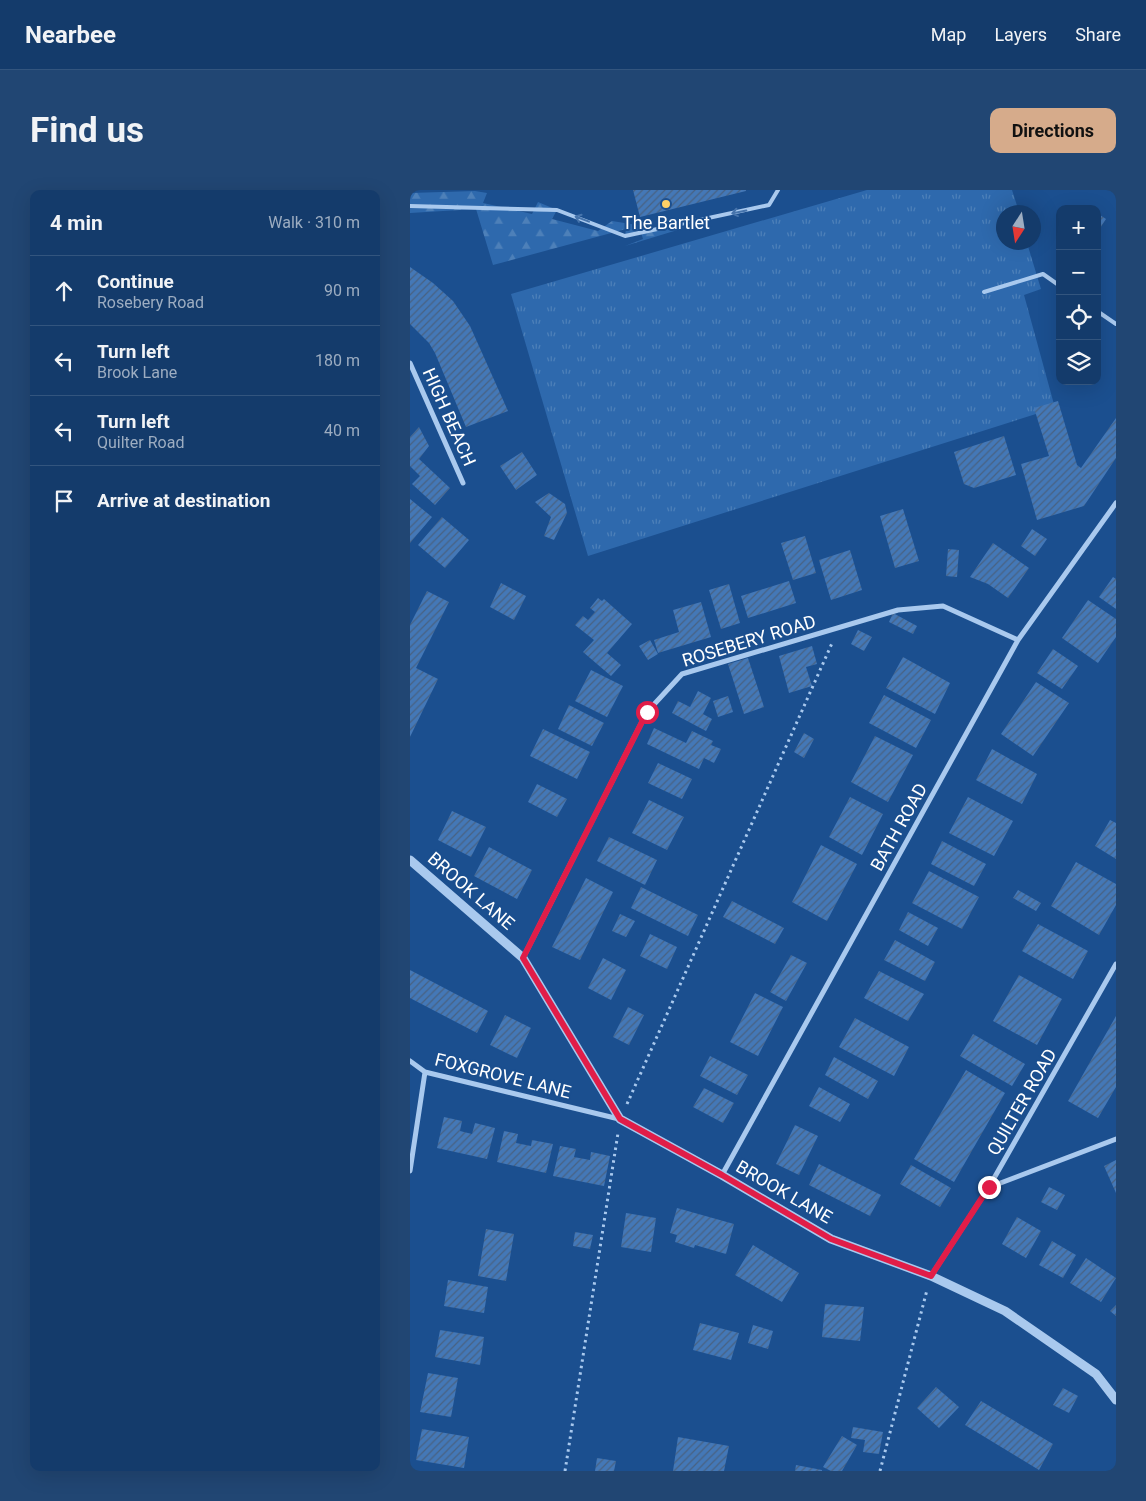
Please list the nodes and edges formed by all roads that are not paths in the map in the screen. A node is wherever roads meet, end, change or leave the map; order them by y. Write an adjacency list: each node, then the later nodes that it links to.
1 (778, 190): 2 (lane, one-way to 2)
2 (410, 206)
3 (1056, 283): 4 (lane)
4 (984, 292)
5 (1101, 314): 6 (lane)
6 (1116, 324)
7 (410, 363): 8 (street, HIGH BEACH)
8 (463, 483)
9 (1116, 503): 10 (street, BATH ROAD)
10 (1018, 640): 12 (street, ROSEBERY ROAD); 19 (street, BATH ROAD)
11 (410, 860): 12 (street, BROOK LANE)
12 (523, 958): 16 (street, BROOK LANE)
13 (1116, 964): 20 (street, QUILTER ROAD)
14 (410, 1061): 15 (street, FOXGROVE LANE)
15 (425, 1072): 16 (street, FOXGROVE LANE); 18 (street)
16 (620, 1119): 19 (street, BROOK LANE)
17 (1116, 1139): 20 (street)
18 (410, 1171)
19 (722, 1175): 21 (street, BROOK LANE)
20 (989, 1187): 21 (street, QUILTER ROAD)
21 (931, 1276): 22 (street, BROOK LANE)
22 (1116, 1400)

